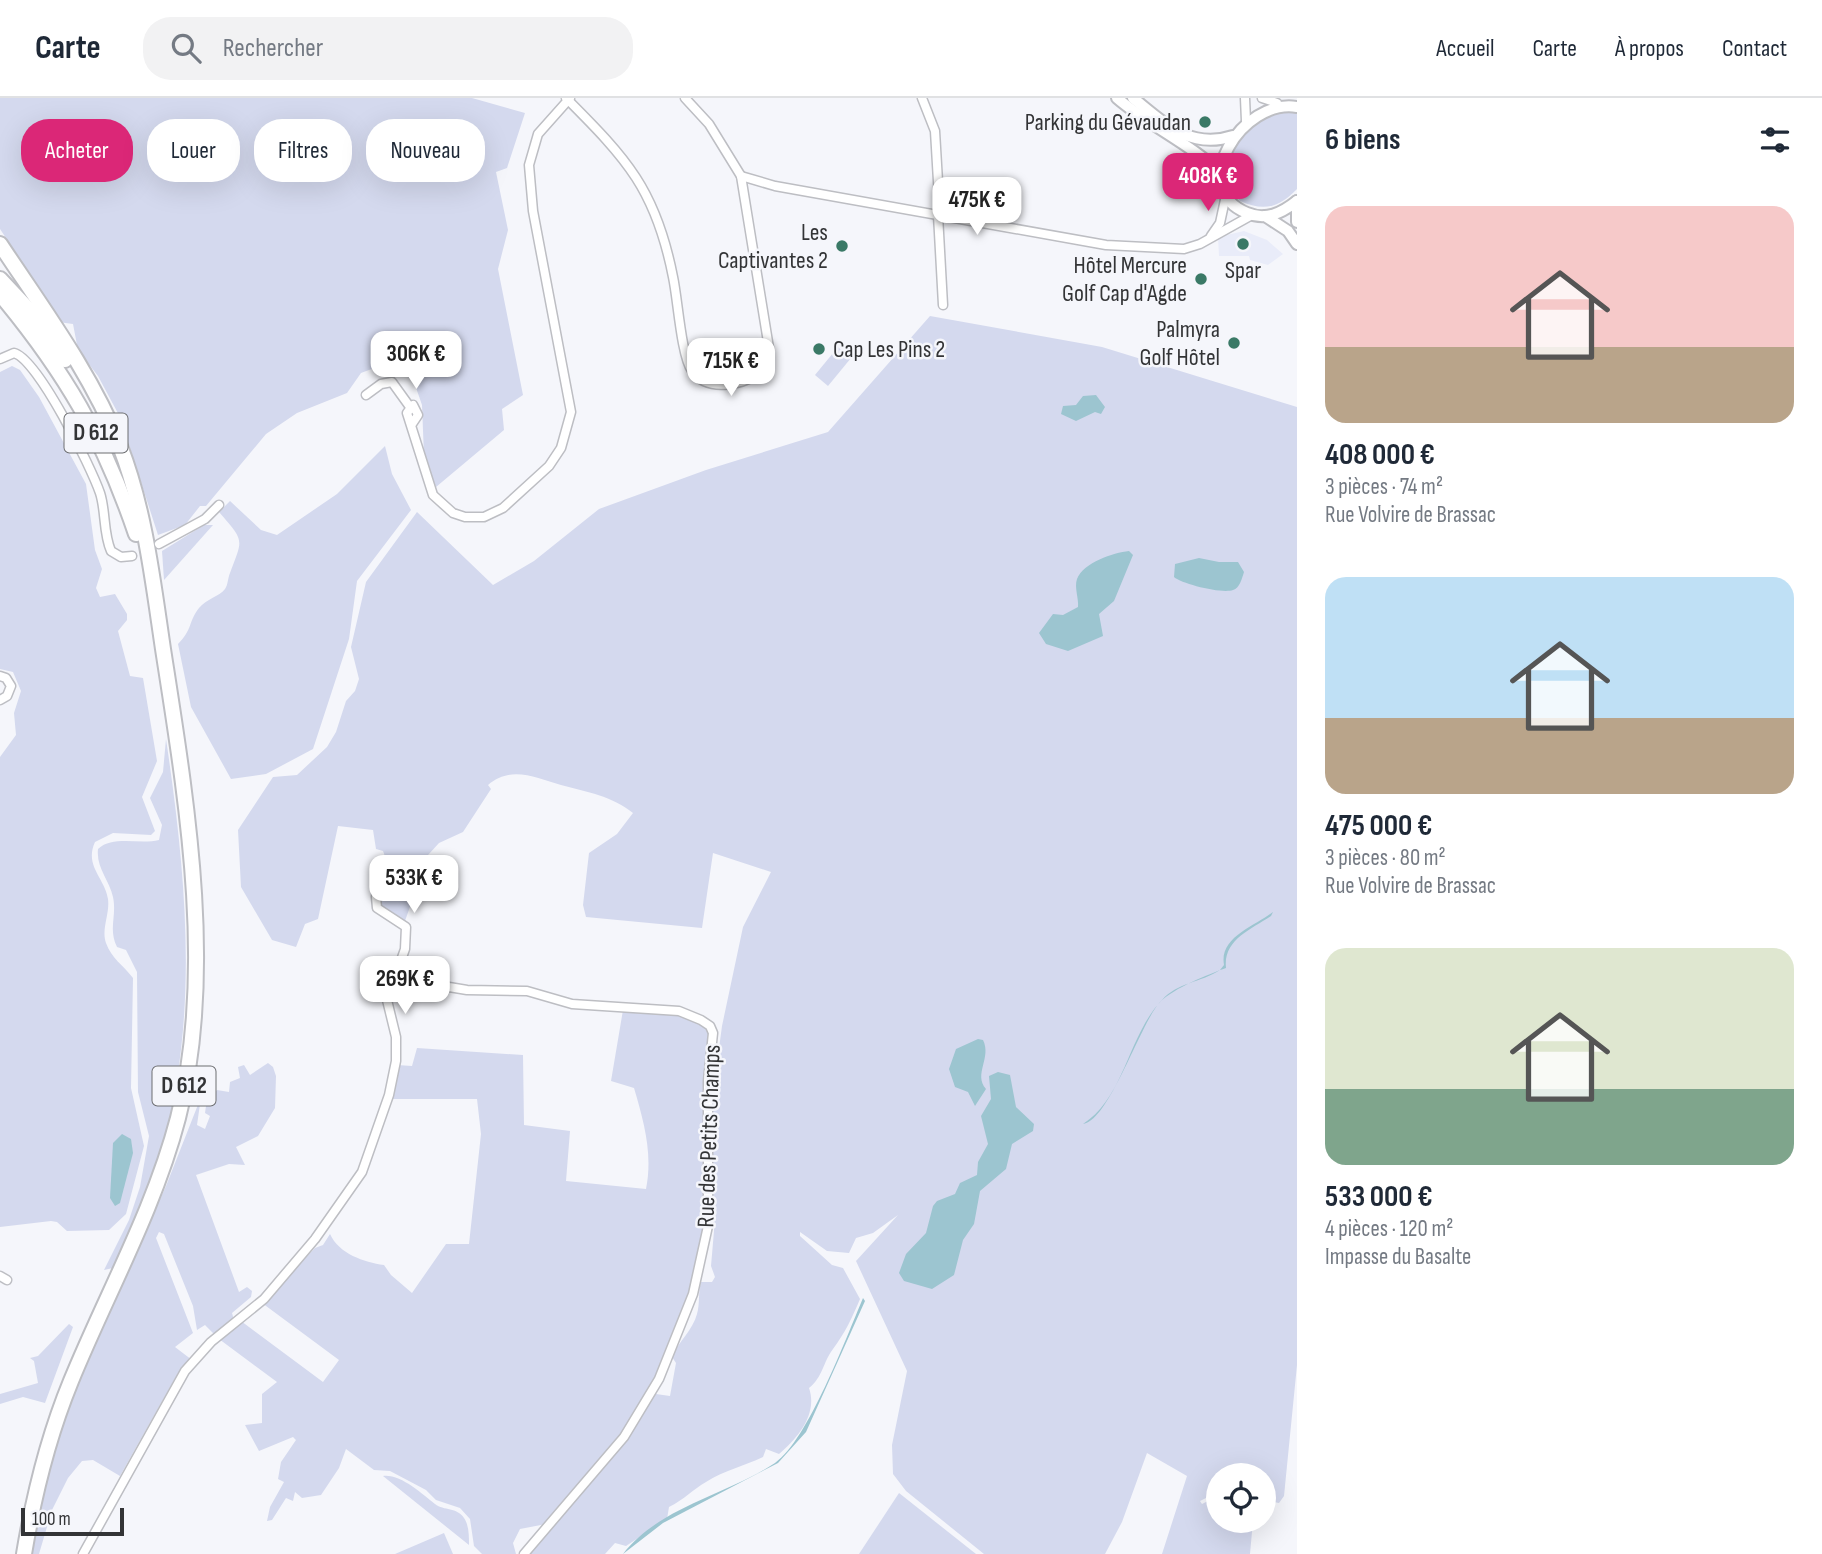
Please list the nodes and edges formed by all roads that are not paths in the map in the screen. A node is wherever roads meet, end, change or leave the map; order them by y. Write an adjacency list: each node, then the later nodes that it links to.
1 (685, 98): 13 (street)
2 (922, 98): 16 (street)
3 (1117, 98): 12 (street)
4 (1133, 98): 11 (street)
5 (1245, 98): 10 (street)
6 (1262, 98): 8 (street)
7 (568, 99): 13 (street); 27 (street)
8 (1278, 103): 9 (street); 10 (street)
9 (1296, 105)
10 (1246, 121): 11 (street)
11 (1233, 136): 12 (street)
12 (1220, 173): 14 (street)
13 (741, 176): 16 (street)
14 (1226, 195): 17 (street); 20 (street)
15 (1297, 201): 18 (street); 19 (street)
16 (939, 215): 20 (street); 25 (street)
17 (1252, 215): 18 (street); 20 (street)
18 (1265, 216): 22 (street)
19 (1297, 222)
20 (1209, 239)
21 (0, 244): 28 (highway, D 612)
22 (1297, 244)
23 (0, 279): 28 (highway, D 612)
24 (0, 294): 32 (highway, D 612)
25 (943, 305)
26 (0, 359): 31 (street)
27 (366, 395)
28 (131, 489): 32 (highway, D 612)
29 (219, 505): 30 (street)
30 (159, 544)
31 (132, 556)
32 (154, 592): 37 (highway, D 612)
33 (0, 676): 34 (street)
34 (1, 699)
35 (380, 864): 36 (street)
36 (398, 968): 38 (street); 39 (street, Rue des Petits Champs)
37 (24, 1554)
38 (83, 1554)
39 (524, 1554)

